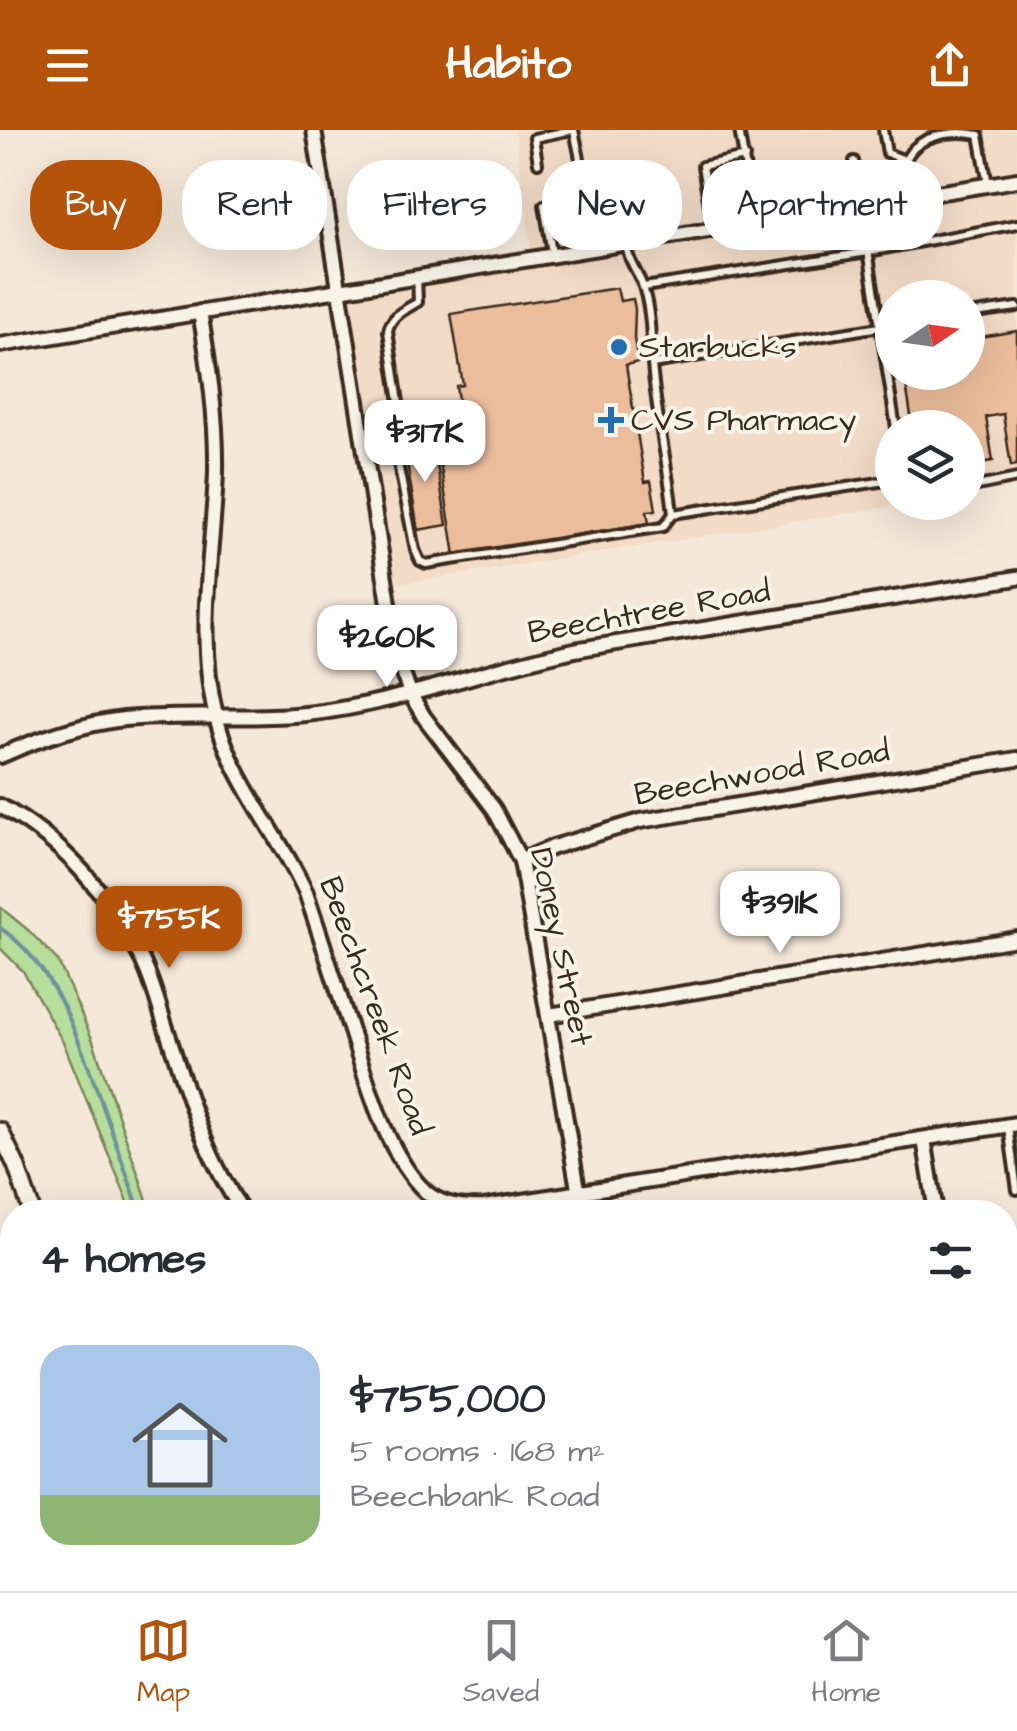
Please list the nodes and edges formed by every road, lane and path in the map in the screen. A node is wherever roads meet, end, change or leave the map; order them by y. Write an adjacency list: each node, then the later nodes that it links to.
1 (314, 130): 24 (street, Doney Street)
2 (573, 130): 8 (lane); 12 (lane)
3 (738, 130): 7 (lane)
4 (883, 130): 11 (lane)
5 (916, 130): 6 (lane)
6 (919, 143): 11 (lane); 14 (lane)
7 (744, 157): 9 (lane); 10 (lane)
8 (579, 160)
9 (730, 160)
10 (744, 160)
11 (905, 160)
12 (538, 163)
13 (1017, 180): 14 (street)
14 (988, 185): 15 (street)
15 (943, 192)
16 (1017, 224): 20 (lane)
17 (551, 250): 21 (lane)
18 (581, 250): 21 (street)
19 (627, 250): 23 (lane)
20 (868, 252): 23 (lane); 25 (lane)
21 (552, 255): 22 (street)
22 (417, 277): 24 (street); 35 (lane)
23 (644, 288): 31 (lane)
24 (339, 290): 27 (street); 37 (street, Doney Street)
25 (875, 296)
26 (1017, 307): 28 (lane)
27 (200, 312): 30 (street); 38 (street, Beechcreek Road)
28 (985, 312)
29 (875, 328): 31 (lane)
30 (0, 345)
31 (652, 364): 35 (lane)
32 (1017, 478): 34 (lane)
33 (875, 483): 35 (lane)
34 (985, 485)
35 (673, 514)
36 (1017, 578): 37 (street, Beechtree Road)
37 (411, 694): 38 (street, Beechtree Road); 42 (street, Doney Street)
38 (216, 717): 39 (street, Beechtree Road); 52 (street, Beechcreek Road)
39 (0, 756)
40 (1017, 758): 42 (street, Beechwood Road)
41 (0, 806): 51 (street)
42 (521, 861): 44 (street, Doney Street)
43 (1017, 939): 44 (street)
44 (549, 1015): 49 (street, Doney Street)
45 (1012, 1125): 47 (street, Beechcreek Road); 48 (lane)
46 (0, 1131): 50 (street)
47 (924, 1138): 49 (street, Beechcreek Road); 55 (street)
48 (1017, 1190)
49 (579, 1192): 53 (street, Beechcreek Road); 54 (street, Doney Street)
50 (28, 1200)
51 (234, 1200)
52 (438, 1200)
53 (524, 1200)
54 (580, 1200)
55 (934, 1200)

